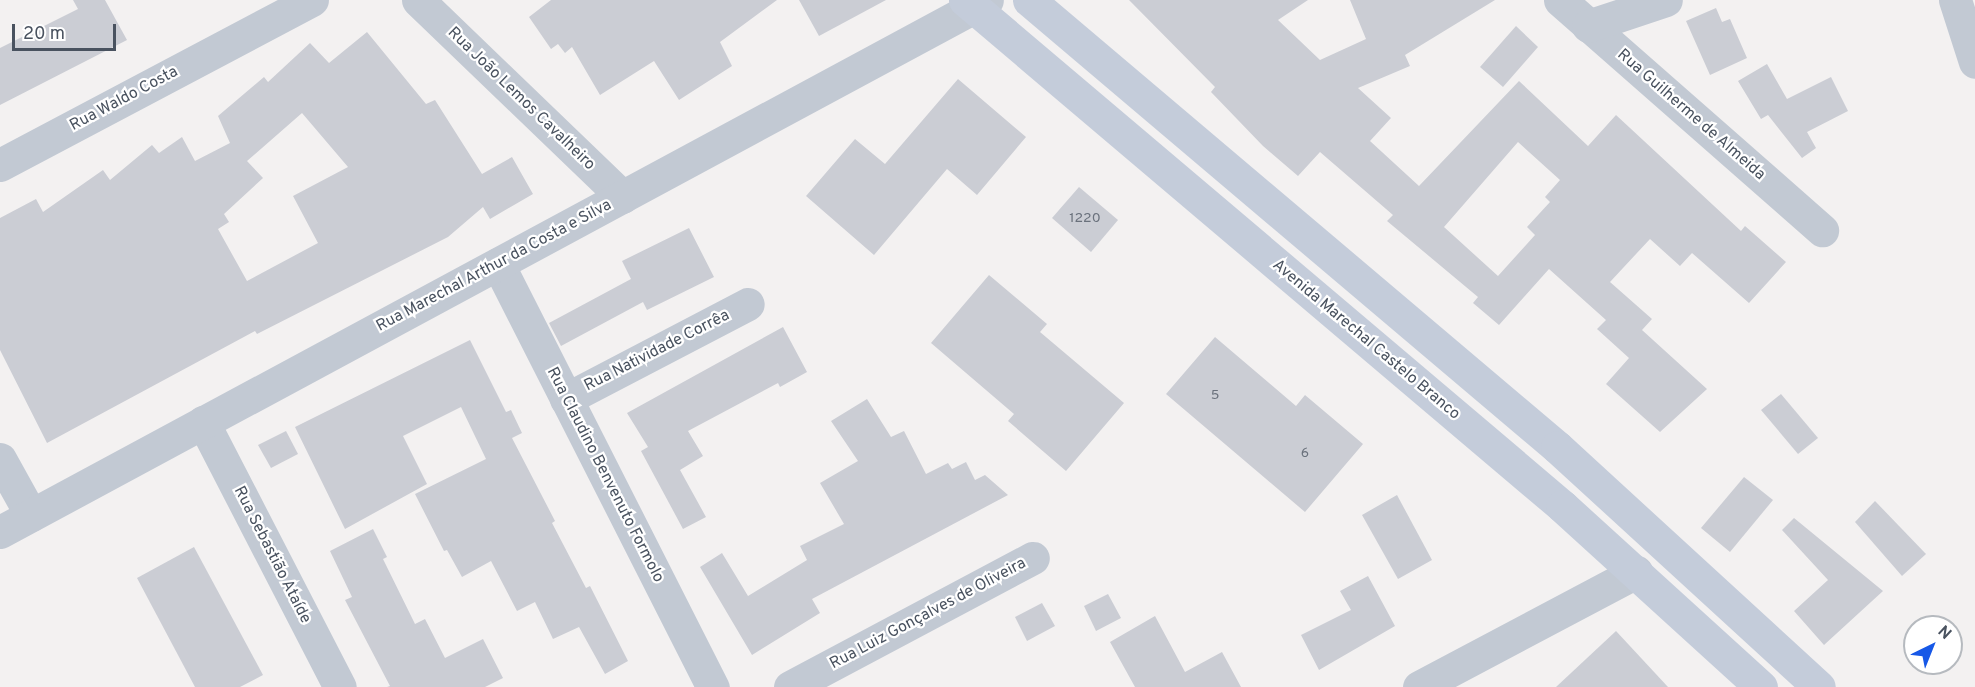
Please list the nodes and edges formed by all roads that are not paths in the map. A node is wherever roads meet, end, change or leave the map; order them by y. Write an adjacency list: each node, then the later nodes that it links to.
1 (312, 0): 10 (street, Rua Waldo Costa)
2 (418, 0): 11 (street, Rua João Lemos Cavalheiro)
3 (1029, 0): 21 (street)
4 (1560, 0): 8 (street, Rua Guilherme de Almeida)
5 (1666, 0): 8 (street)
6 (1955, 0): 9 (street)
7 (975, 2): 11 (street, Rua Marechal Arthur da Costa e Silva); 22 (street, Avenida Marechal Castelo Branco)
8 (1588, 26): 12 (street, Rua Guilherme de Almeida)
9 (1975, 62)
10 (0, 165)
11 (623, 197): 13 (street, Rua Marechal Arthur da Costa e Silva)
12 (1822, 230)
13 (498, 264): 15 (street, Rua Claudino Benvenuto Formolo); 16 (street, Rua Marechal Arthur da Costa e Silva)
14 (748, 304): 15 (street, Rua Natividade Corrêa)
15 (566, 399): 24 (street, Rua Claudino Benvenuto Formolo)
16 (203, 422): 18 (street, Rua Marechal Arthur da Costa e Silva); 23 (street, Rua Sebastião Ataíde)
17 (0, 459): 18 (street)
18 (31, 515): 19 (street, Rua Marechal Arthur da Costa e Silva)
19 (0, 532)
20 (1033, 558): 25 (street, Rua Luiz Gonçalves de Oliveira)
21 (1687, 564): 22 (street); 28 (street)
22 (1636, 572): 26 (street); 27 (street, Avenida Marechal Castelo Branco)
23 (340, 687)
24 (713, 687)
25 (790, 687)
26 (1419, 687)
27 (1761, 687)
28 (1818, 687)

